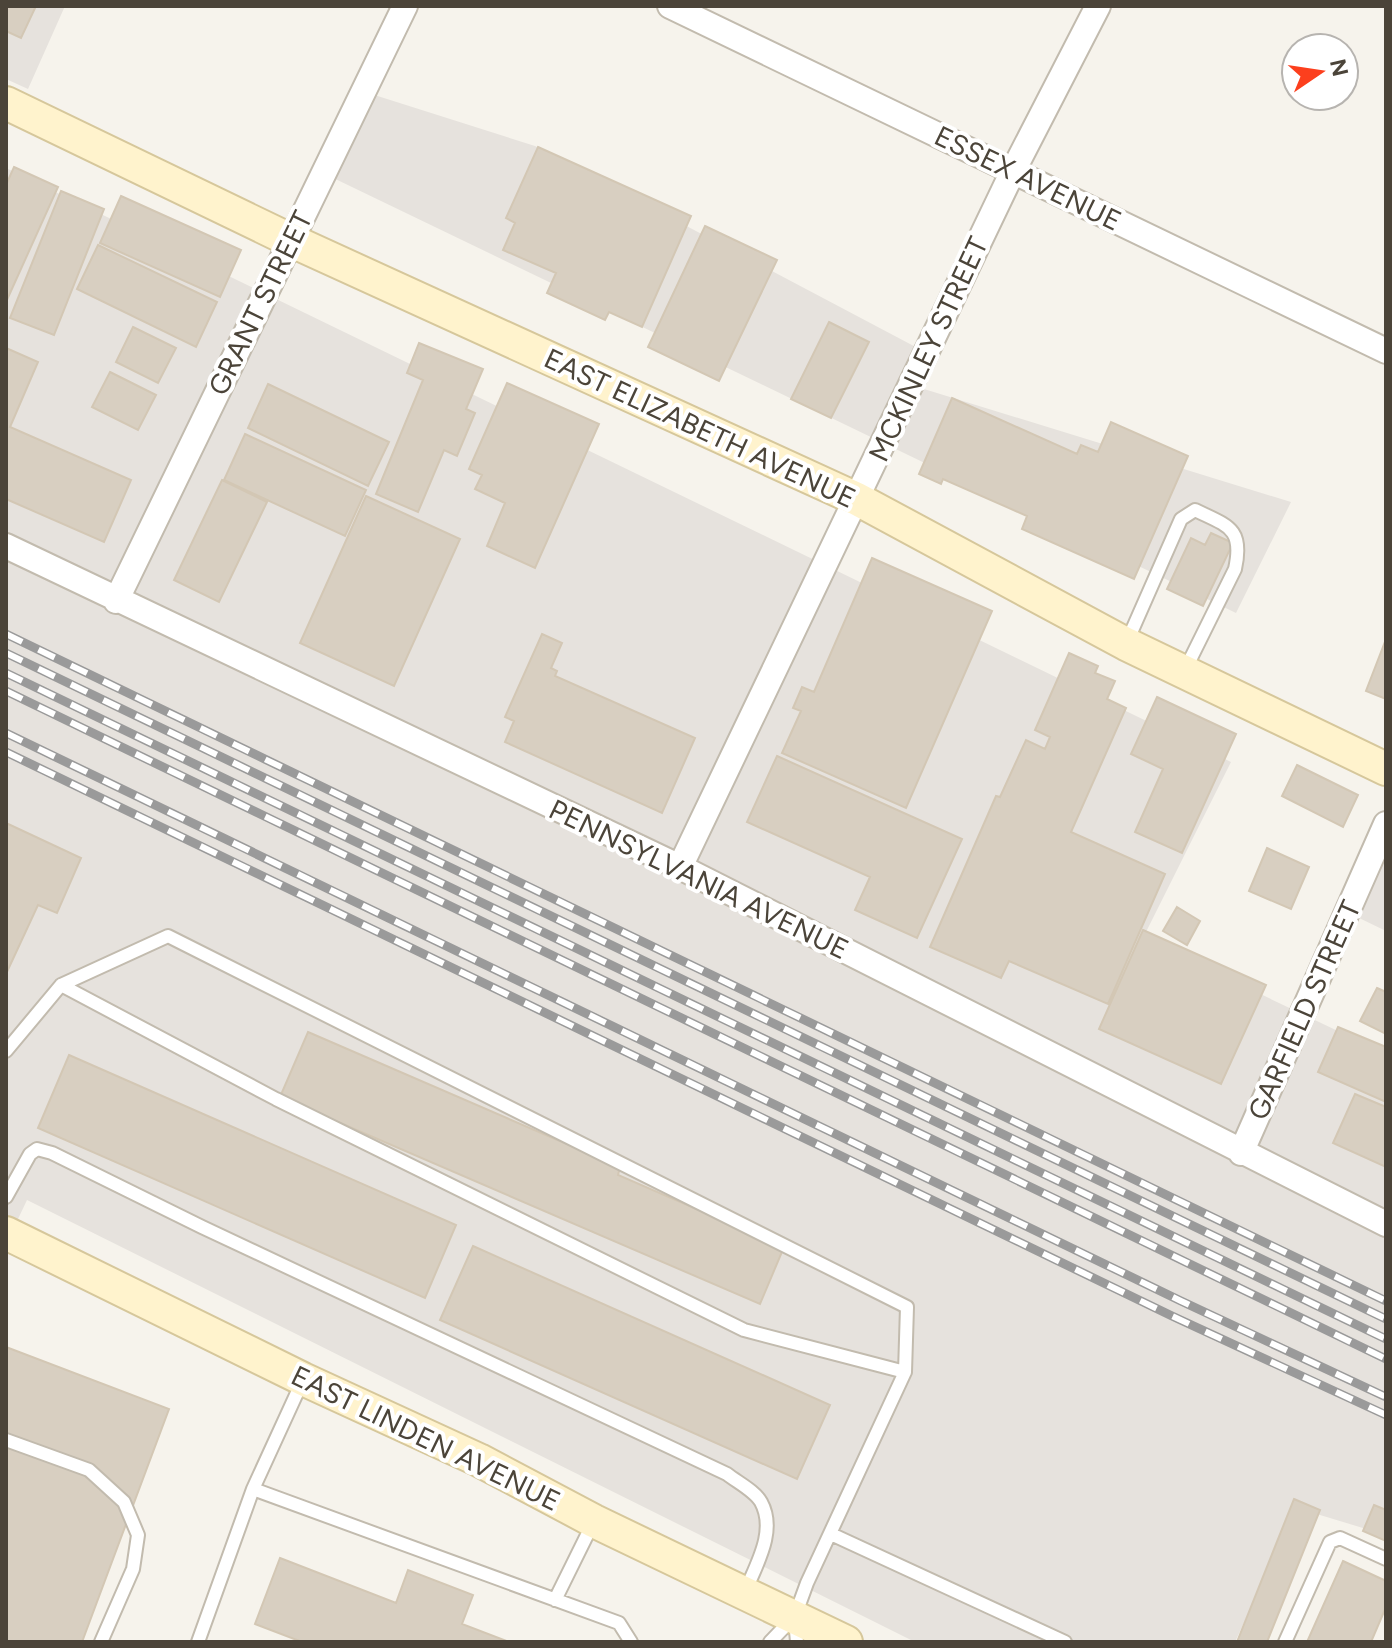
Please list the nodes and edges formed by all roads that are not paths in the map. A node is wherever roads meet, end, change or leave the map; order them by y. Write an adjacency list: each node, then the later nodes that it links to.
1 (405, 6): 6 (street, GRANT STREET)
2 (670, 6): 5 (street, ESSEX AVENUE)
3 (1098, 6): 5 (street, MCKINLEY STREET)
4 (6, 103): 6 (street, EAST ELIZABETH AVENUE)
5 (1013, 171): 7 (street, ESSEX AVENUE); 8 (street, MCKINLEY STREET)
6 (290, 240): 8 (street, EAST ELIZABETH AVENUE); 10 (street, GRANT STREET)
7 (1386, 351)
8 (857, 499): 11 (street, EAST ELIZABETH AVENUE); 15 (street, MCKINLEY STREET)
9 (6, 546): 10 (street, PENNSYLVANIA AVENUE)
10 (116, 601): 15 (street, PENNSYLVANIA AVENUE)
11 (1126, 644): 12 (street, EAST ELIZABETH AVENUE); 12 (lane)
12 (1184, 672): 13 (street, EAST ELIZABETH AVENUE)
13 (1386, 769)
14 (1386, 824): 18 (street, GARFIELD STREET)
15 (680, 867): 18 (street, PENNSYLVANIA AVENUE)
16 (61, 985): 17 (lane); 22 (lane); 22 (lane)
17 (6, 1051)
18 (1241, 1153): 20 (street, PENNSYLVANIA AVENUE)
19 (6, 1197): 29 (lane)
20 (1386, 1224)
21 (6, 1233): 23 (street, EAST LINDEN AVENUE)
22 (905, 1372): 27 (lane)
23 (303, 1379): 25 (lane); 26 (street, EAST LINDEN AVENUE)
24 (6, 1440): 32 (lane)
25 (253, 1489): 30 (lane); 33 (lane)
26 (594, 1521): 29 (street, EAST LINDEN AVENUE); 30 (lane)
27 (831, 1534): 31 (lane); 37 (lane)
28 (1386, 1559): 38 (lane)
29 (745, 1592): 31 (street, EAST LINDEN AVENUE)
30 (555, 1600): 34 (lane)
31 (796, 1629): 35 (lane); 36 (street, EAST LINDEN AVENUE)
32 (101, 1642)
33 (198, 1642)
34 (631, 1642)
35 (770, 1642)
36 (846, 1642)
37 (1065, 1642)
38 (1285, 1642)

